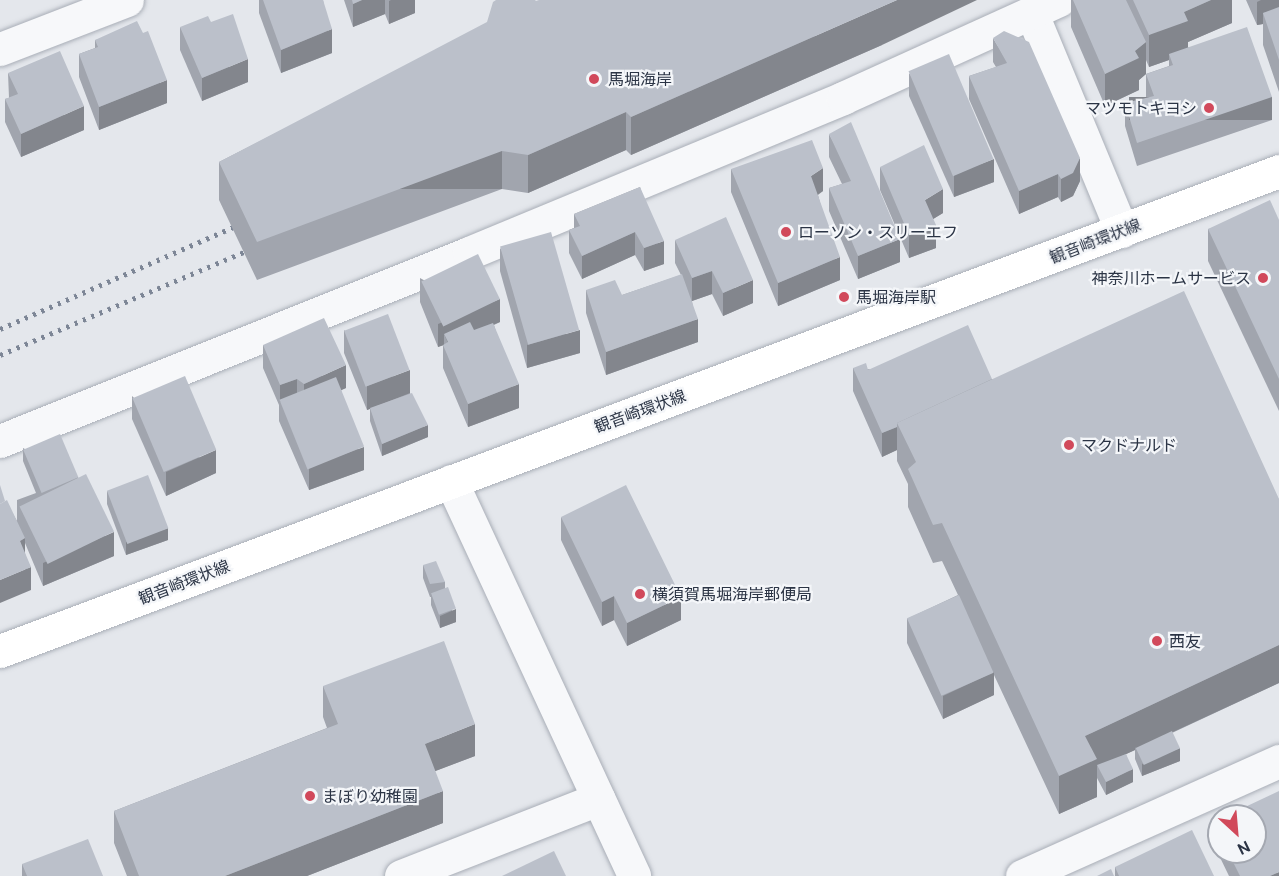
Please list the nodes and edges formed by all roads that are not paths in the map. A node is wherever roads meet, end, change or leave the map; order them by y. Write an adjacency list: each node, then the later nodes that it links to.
1 (127, 0): 3 (street)
2 (1046, 7): 5 (street); 6 (street)
3 (0, 49)
4 (1279, 171): 5 (main road, 観音崎環状線)
5 (1122, 231): 7 (main road, 観音崎環状線)
6 (0, 441)
7 (451, 481): 8 (main road, 観音崎環状線); 10 (street)
8 (0, 651)
9 (1279, 761): 13 (street)
10 (598, 799): 11 (street); 12 (street)
11 (401, 876)
12 (634, 876)
13 (1022, 876)

